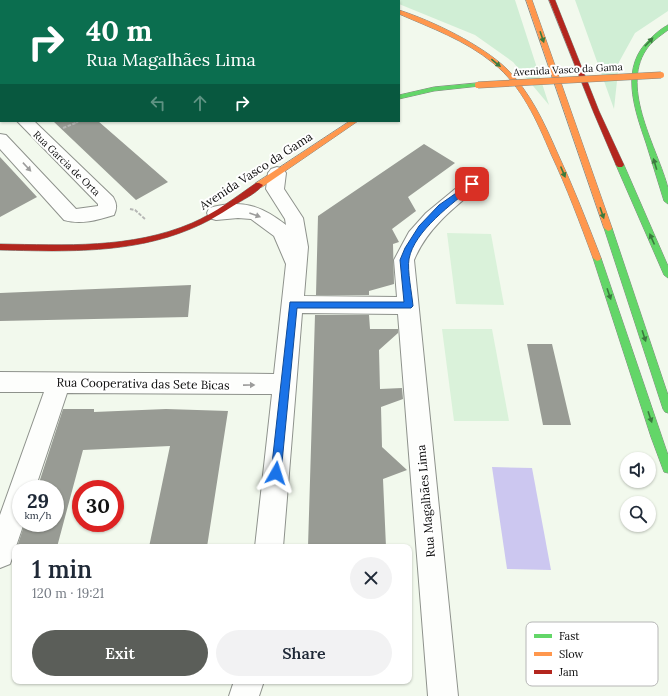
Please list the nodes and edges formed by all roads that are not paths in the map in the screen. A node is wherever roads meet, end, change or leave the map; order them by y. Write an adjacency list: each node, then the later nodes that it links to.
1 (529, 0): 26 (main road, one-way to 26)
2 (552, 0): 20 (main road, one-way to 2)
3 (400, 12): 6 (main road)
4 (400, 18): 6 (main road)
5 (668, 27): 16 (main road, one-way to 5)
6 (463, 41): 27 (main road, one-way to 27)
7 (664, 74): 9 (main road, Avenida Vasco da Gama, bridge)
8 (407, 86): 9 (main road)
9 (418, 92): 10 (main road, Avenida Vasco da Gama)
10 (400, 97)
11 (26, 122): 13 (street, Rua Garcia de Orta, one-way to 11)
12 (354, 122): 14 (main road, Avenida Vasco da Gama)
13 (0, 139)
14 (277, 173): 17 (main road, Avenida Vasco da Gama); 19 (street)
15 (472, 184): 22 (street, Rua Magalhães Lima)
16 (668, 201)
17 (216, 213): 18 (main road, Avenida Vasco da Gama); 19 (street, one-way to 19)
18 (0, 247)
19 (296, 268): 21 (street)
20 (668, 275)
21 (293, 304): 22 (street); 25 (street)
22 (408, 306): 34 (street, Rua Magalhães Lima)
23 (0, 382): 24 (street, Rua Cooperativa das Sete Bicas)
24 (59, 383): 25 (street, Rua Cooperativa das Sete Bicas, one-way to 25); 28 (street)
25 (285, 384): 30 (street)
26 (668, 409)
27 (668, 468)
28 (25, 480)
29 (12, 519): 31 (street)
30 (269, 544)
31 (0, 554)
32 (248, 684): 33 (street)
33 (244, 696)
34 (443, 696)

